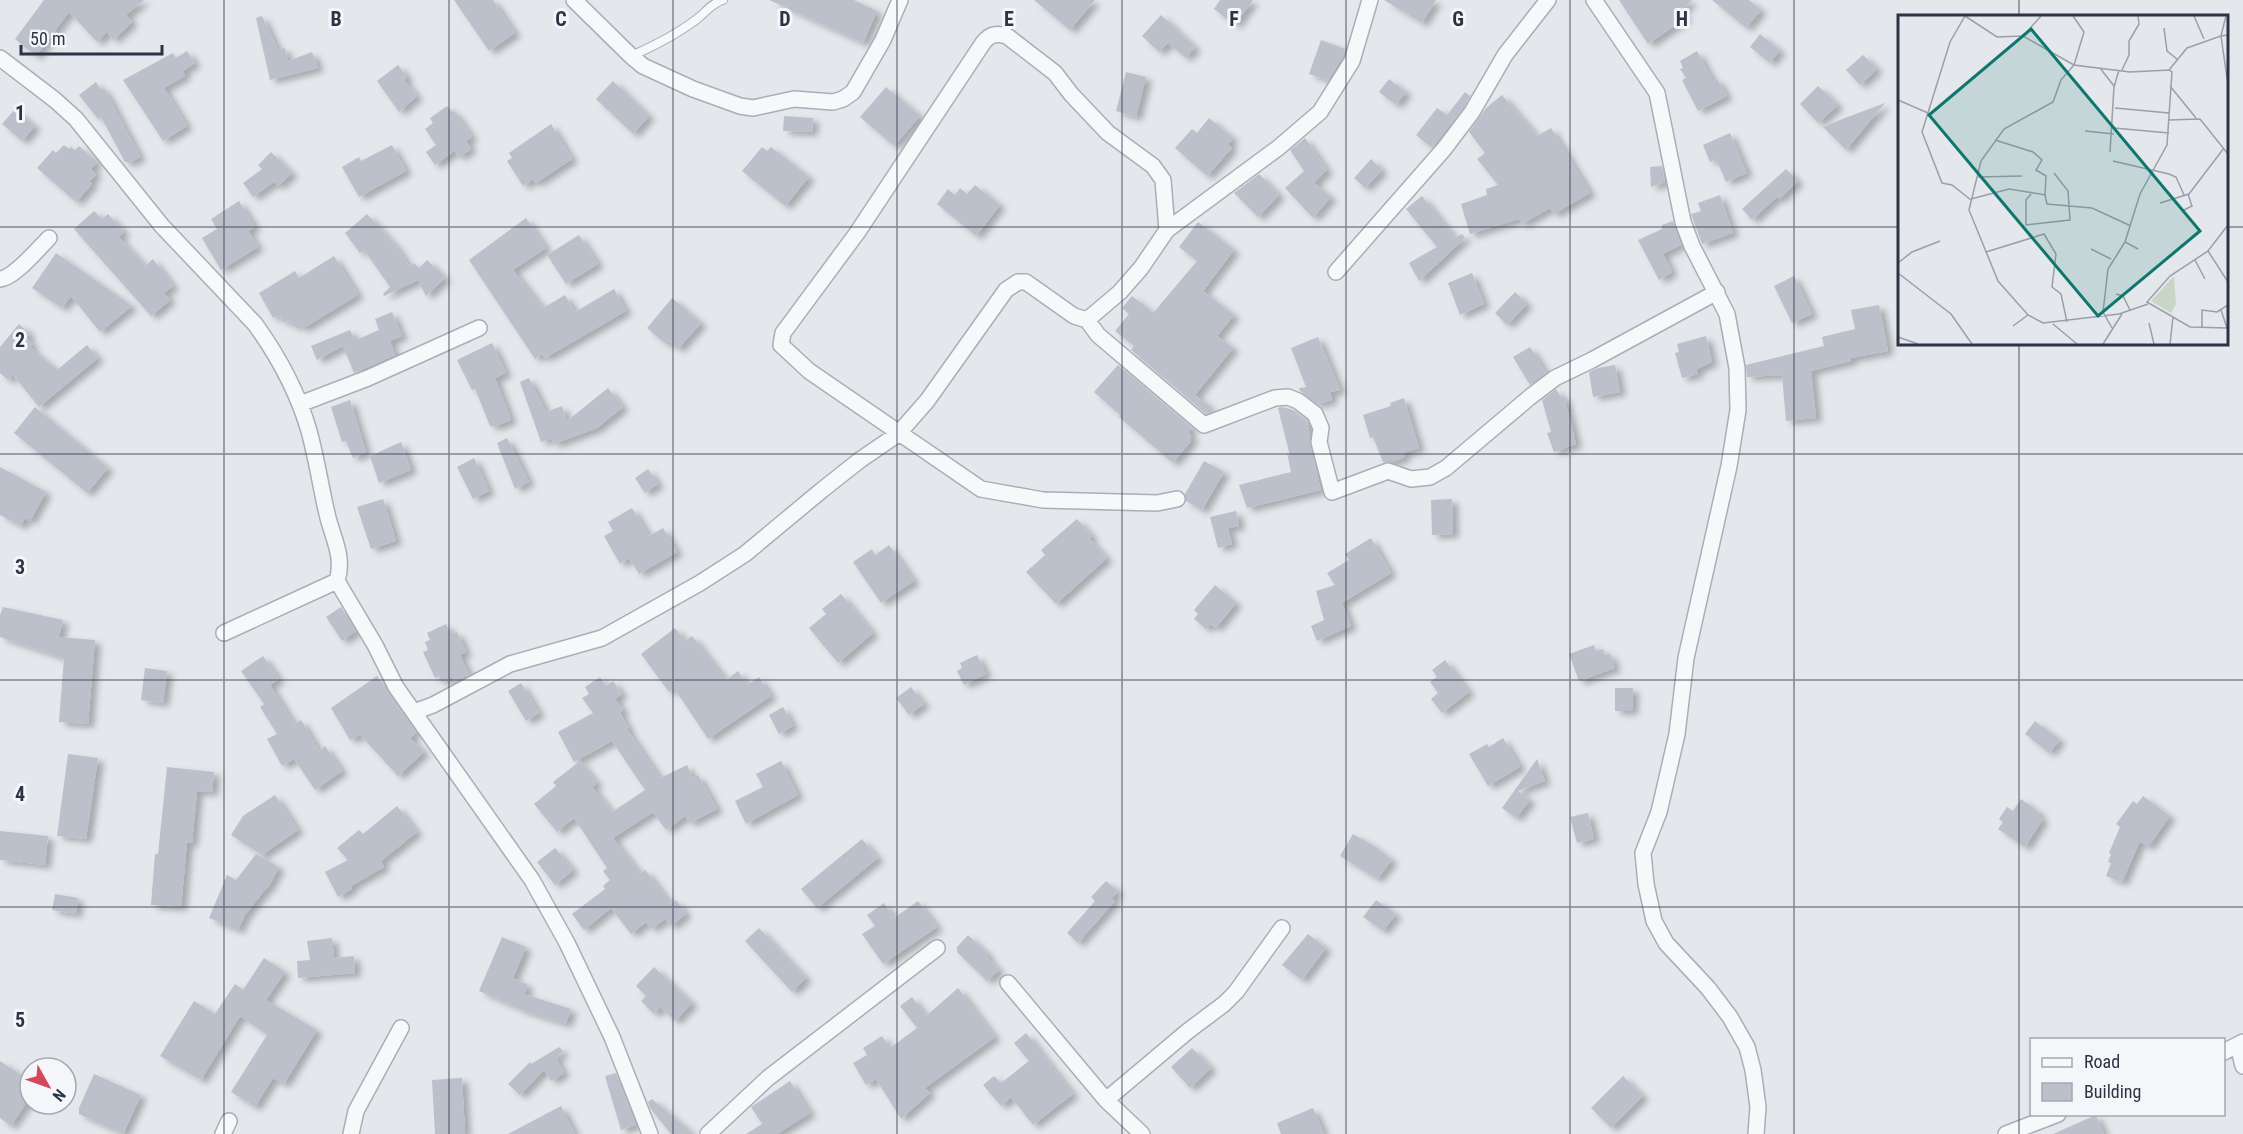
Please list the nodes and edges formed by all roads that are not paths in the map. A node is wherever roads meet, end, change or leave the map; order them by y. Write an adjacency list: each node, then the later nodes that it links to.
1 (574, 0): 7 (street)
2 (723, 0): 7 (lane)
3 (900, 0): 7 (street)
4 (1370, 0): 9 (street)
5 (1548, 0): 11 (street)
6 (1594, 0): 13 (street)
7 (631, 56)
8 (0, 58): 16 (street)
9 (1167, 230): 14 (street); 17 (street)
10 (49, 238): 12 (street)
11 (1336, 272)
12 (0, 279)
13 (1717, 292): 14 (street); 35 (street)
14 (1087, 320): 17 (street)
15 (479, 328): 16 (street)
16 (300, 404): 19 (street)
17 (898, 434): 18 (street); 21 (street)
18 (1177, 499)
19 (337, 580): 20 (street); 21 (street)
20 (224, 633)
21 (414, 712): 32 (street)
22 (1282, 928): 29 (street)
23 (937, 948): 33 (street)
24 (1008, 983): 29 (street)
25 (401, 1028): 31 (street)
26 (2241, 1043): 27 (street); 28 (street)
27 (2225, 1051)
28 (2243, 1066)
29 (1106, 1100): 34 (street)
30 (2053, 1116): 36 (street)
31 (351, 1134)
32 (650, 1134)
33 (708, 1134)
34 (1142, 1134)
35 (1756, 1134)
36 (2006, 1134)

